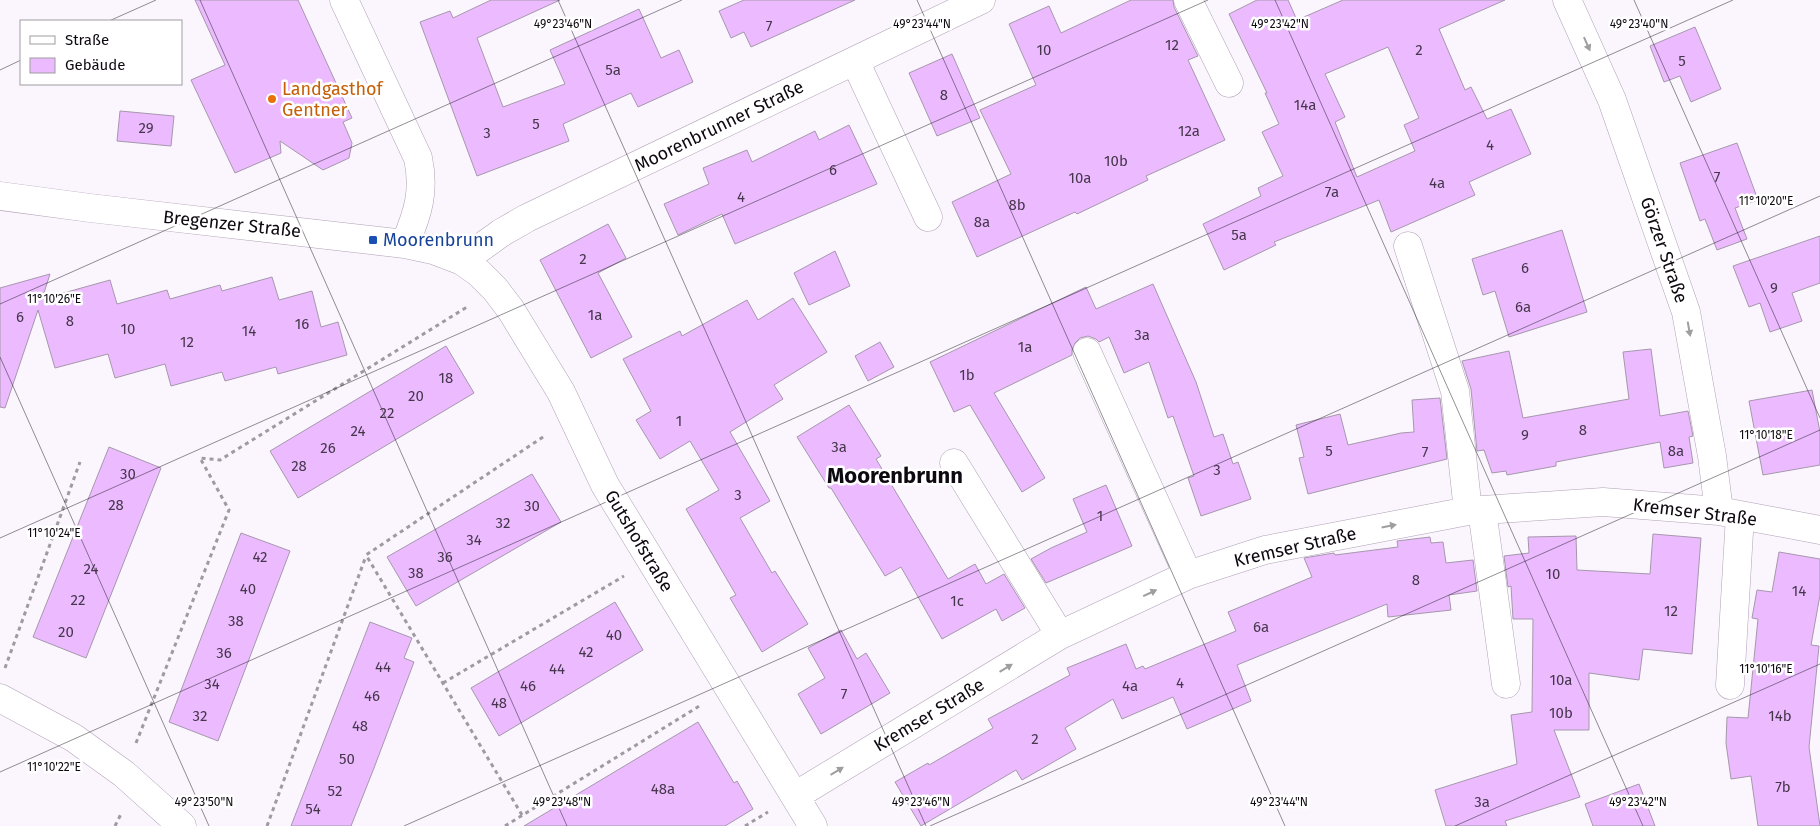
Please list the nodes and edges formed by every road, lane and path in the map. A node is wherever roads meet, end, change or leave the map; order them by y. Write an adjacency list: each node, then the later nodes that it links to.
1 (981, 0): 5 (street, Moorenbrunner Straße)
2 (1188, 0): 6 (street)
3 (1566, 0): 18 (street, Görzer Straße, one-way to 18)
4 (352, 2): 9 (street)
5 (855, 61): 8 (street); 11 (street, Moorenbrunner Straße)
6 (1228, 83)
7 (0, 196): 9 (street, Bregenzer Straße)
8 (928, 217)
9 (405, 244): 11 (street, Bregenzer Straße)
10 (1408, 246): 17 (street)
11 (462, 261): 12 (street, Gutshofstraße)
12 (495, 289): 14 (street, Gutshofstraße); 29 (path)
13 (1087, 352): 22 (street)
14 (574, 417): 20 (path); 21 (street, Gutshofstraße)
15 (80, 462): 27 (path)
16 (954, 463): 23 (street)
17 (1475, 510): 18 (street, Kremser Straße); 22 (street, Kremser Straße, one-way to 17); 25 (street)
18 (1730, 513): 19 (street, Kremser Straße); 26 (street, Görzer Straße)
19 (1820, 530)
20 (366, 555): 24 (path); 33 (path)
21 (651, 560): 24 (path); 28 (street, Gutshofstraße)
22 (1188, 575): 23 (street, Kremser Straße, one-way to 22)
23 (1060, 635): 30 (street, Kremser Straße, one-way to 23)
24 (444, 683): 31 (path)
25 (1506, 684)
26 (1730, 685)
27 (2, 686): 29 (street)
28 (729, 688): 30 (street, Gutshofstraße); 31 (path)
29 (124, 774): 32 (street)
30 (795, 796): 35 (street, Gutshofstraße)
31 (522, 816): 34 (path)
32 (182, 826)
33 (267, 826)
34 (506, 826)
35 (813, 826)

